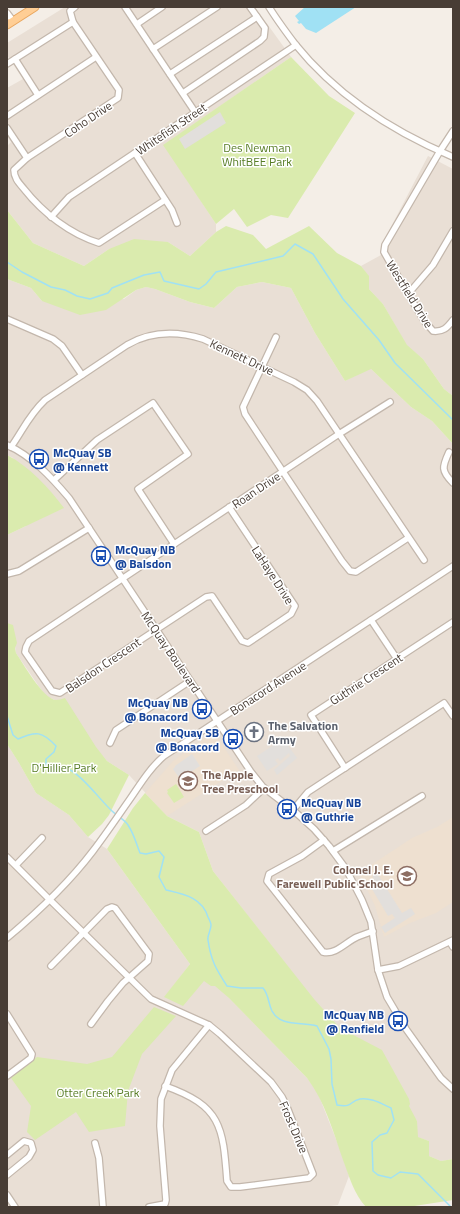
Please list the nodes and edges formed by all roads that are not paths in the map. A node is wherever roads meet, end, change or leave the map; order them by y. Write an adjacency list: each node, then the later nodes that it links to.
1 (36, 7): 11 (main road)
2 (75, 7): 10 (street)
3 (125, 7): 12 (street)
4 (162, 7): 12 (street)
5 (217, 7): 14 (street)
6 (250, 7): 9 (street)
7 (269, 7): 13 (street)
8 (7, 13): 11 (street)
9 (257, 17): 18 (street); 19 (street)
10 (73, 22): 15 (street, Coho Drive); 16 (street)
11 (10, 23)
12 (137, 24): 14 (street)
13 (296, 45): 21 (street, Whitefish Street); 25 (street)
14 (153, 50): 18 (street)
15 (96, 57): 20 (street); 28 (street, Coho Drive)
16 (15, 59): 17 (street); 20 (street)
17 (7, 64)
18 (170, 74): 19 (street)
19 (183, 94): 21 (street)
20 (38, 95): 22 (street)
21 (195, 112): 26 (street, Whitefish Street)
22 (7, 116)
23 (7, 128): 28 (street)
24 (453, 131): 25 (street)
25 (440, 151): 27 (street); 33 (street, Westfield Drive)
26 (135, 153): 29 (street); 30 (street, Whitefish Street)
27 (453, 157)
28 (27, 158): 30 (street, Coho Drive)
29 (165, 200): 30 (street, Coho Drive); 31 (street)
30 (51, 217)
31 (177, 224)
32 (453, 231): 33 (street)
33 (408, 294): 35 (street, Westfield Drive)
34 (7, 319): 38 (street)
35 (453, 320)
36 (276, 337): 37 (street)
37 (261, 366): 38 (street, Kennett Drive); 40 (street, Kennett Drive); 43 (street)
38 (82, 375): 41 (street, Kennett Drive)
39 (390, 402): 40 (street, Roan Drive)
40 (339, 434): 43 (street, Roan Drive); 48 (street, Kennett Drive)
41 (9, 446): 44 (street, McQuay Boulevard)
42 (449, 452): 45 (street)
43 (283, 471): 46 (street, Roan Drive); 48 (street)
44 (54, 480): 47 (street, McQuay Boulevard); 49 (street)
45 (453, 483)
46 (229, 507): 49 (street, Roan Drive); 56 (street, LaHaye Drive)
47 (89, 528): 52 (street); 53 (street, McQuay Boulevard)
48 (408, 538): 50 (street, Kennett Drive)
49 (174, 544): 53 (street, Roan Drive)
50 (424, 560)
51 (453, 566): 54 (street, Bonacord Avenue)
52 (7, 574)
53 (122, 579): 56 (street, McQuay Boulevard); 56 (street, Balsdon Crescent)
54 (371, 620): 57 (street); 60 (street, Bonacord Avenue)
55 (453, 622): 57 (street, Guthrie Crescent)
56 (156, 630): 58 (street, McQuay Boulevard)
57 (397, 659): 62 (street, Guthrie Crescent)
58 (190, 681): 60 (street, McQuay Boulevard); 61 (street)
59 (453, 716): 62 (street)
60 (217, 721): 63 (street, McQuay Boulevard); 72 (street, Bonacord Avenue)
61 (110, 743)
62 (345, 768): 65 (street)
63 (264, 788): 65 (street, McQuay Boulevard); 66 (street)
64 (422, 796): 69 (street)
65 (293, 810): 68 (street, McQuay Boulevard)
66 (206, 831)
67 (42, 838): 71 (street)
68 (324, 840): 69 (street, McQuay Boulevard); 73 (street)
69 (333, 851): 73 (street, McQuay Boulevard)
70 (7, 857): 71 (street, Frost Drive)
71 (16, 865): 72 (street, Frost Drive)
72 (50, 900): 74 (street, Frost Drive); 75 (street, Bonacord Avenue)
73 (373, 931): 78 (street, McQuay Boulevard)
74 (83, 933): 77 (street); 79 (street, Frost Drive); 79 (street)
75 (7, 938)
76 (452, 943): 78 (street)
77 (51, 966)
78 (378, 970): 85 (street, McQuay Boulevard)
79 (128, 978): 81 (street); 82 (street, Frost Drive)
80 (7, 1014): 83 (street)
81 (91, 1024)
82 (209, 1025): 84 (street); 84 (street, Frost Drive)
83 (7, 1076)
84 (165, 1086): 92 (street)
85 (453, 1089)
86 (95, 1143): 91 (street)
87 (7, 1155): 88 (street)
88 (7, 1174)
89 (7, 1195): 90 (street)
90 (15, 1207)
91 (103, 1207)
92 (149, 1207)

